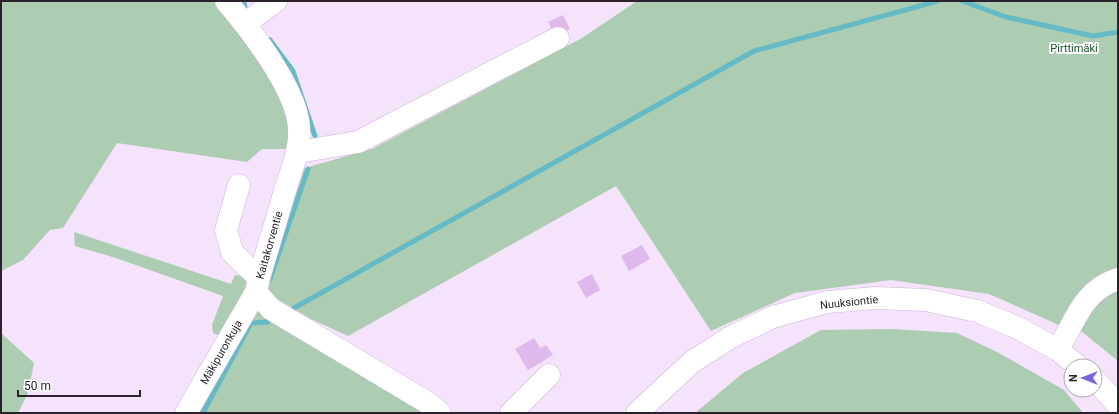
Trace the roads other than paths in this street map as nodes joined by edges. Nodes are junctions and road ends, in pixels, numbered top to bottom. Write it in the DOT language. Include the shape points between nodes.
graph roads {
  1 [pos="226,1"];
  2 [pos="276,1"];
  3 [pos="246,23"];
  4 [pos="558,38"];
  5 [pos="298,152"];
  6 [pos="239,184"];
  7 [pos="1118,279"];
  8 [pos="258,285"];
  9 [pos="1058,350"];
  10 [pos="1068,358"];
  11 [pos="549,375"];
  12 [pos="1103,389"];
  13 [pos="1118,405"];
  14 [pos="186,413"];
  15 [pos="440,413"];
  16 [pos="511,413"];
  17 [pos="637,413"];
  1 -- 3 [label="street, Kaitakorventie"];
  2 -- 3 [label="street"];
  3 -- 5 [label="street, Kaitakorventie" via="292,99 298,120"];
  4 -- 5 [label="street" via="358,142"];
  5 -- 8 [label="street, Kaitakorventie"];
  6 -- 8 [label="street" via="226,230 232,252"];
  7 -- 9 [label="street" via="1107,282 1088,297"];
  8 -- 14 [label="street, Mäkipuronkuja"];
  8 -- 15 [label="street, Kaitakorventie" via="271,309 428,403"];
  9 -- 10 [label="street, Nuuksiontie"];
  9 -- 17 [label="street, Nuuksiontie" via="1018,328 977,311 926,300 875,298 827,302 773,317 731,337 692,362"];
  11 -- 16 [label="street"];
  12 -- 13 [label="street"];
}
